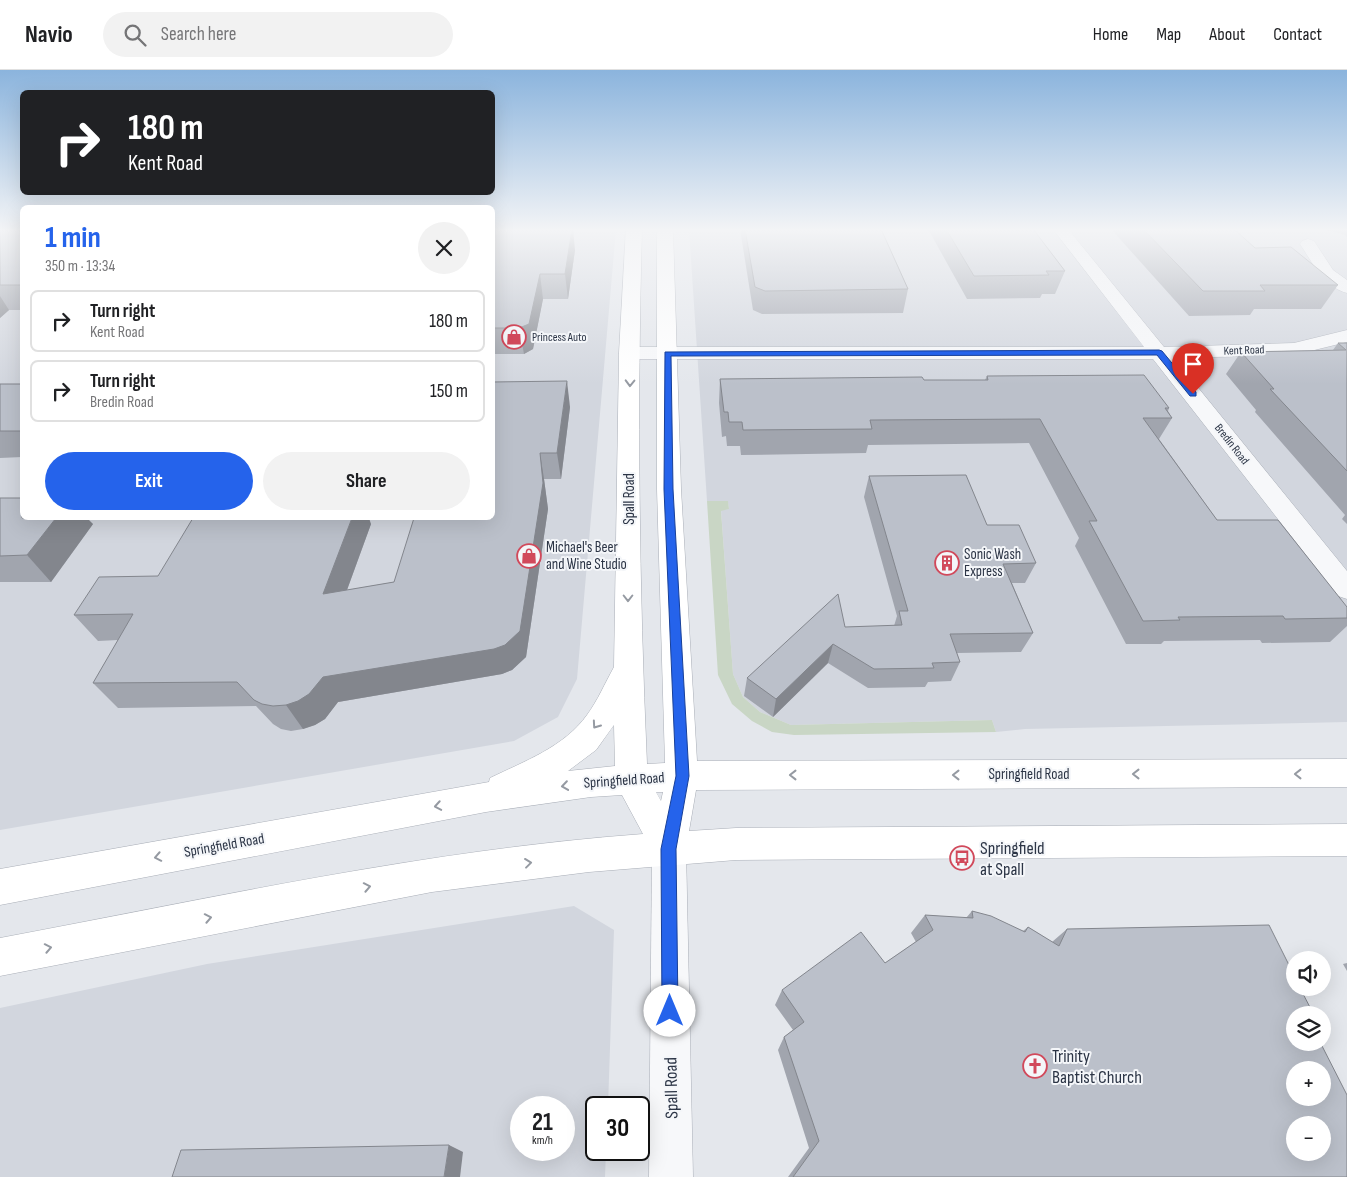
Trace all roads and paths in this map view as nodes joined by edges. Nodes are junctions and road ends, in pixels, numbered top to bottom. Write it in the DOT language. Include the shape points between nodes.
graph roads {
  1 [pos="632,281"];
  2 [pos="666,281"];
  3 [pos="1102,281"];
  4 [pos="1347,336"];
  5 [pos="1159,352"];
  6 [pos="629,353"];
  7 [pos="668,354"];
  8 [pos="1347,589"];
  9 [pos="628,668"];
  10 [pos="1347,773"];
  11 [pos="682,776"];
  12 [pos="631,779"];
  13 [pos="486,797"];
  14 [pos="1347,840"];
  15 [pos="668,849"];
  16 [pos="0,887"];
  17 [pos="0,957"];
  18 [pos="672,1177"];
  1 -- 6 [label="main road, Spall Road"];
  2 -- 7 [label="main road, Spall Road"];
  3 -- 5 [label="street, Bredin Road"];
  4 -- 5 [label="street, Kent Road" via="1294,348"];
  5 -- 7 [label="street, Kent Road"];
  5 -- 8 [label="street, Bredin Road"];
  6 -- 7 [label="street, Kent Road"];
  6 -- 9 [label="main road, Spall Road, one-way"];
  7 -- 11 [label="main road, Spall Road" via="668,489"];
  9 -- 12 [label="main road, Spall Road"];
  9 -- 13 [label="main road, one-way" via="614,699 586,740 571,752"];
  10 -- 11 [label="main road, Springfield Road, one-way"];
  11 -- 12 [label="main road, Springfield Road"];
  11 -- 15 [label="main road, Spall Road"];
  12 -- 13 [label="main road, Springfield Road, one-way"];
  12 -- 15 [label="main road, Spall Road"];
  13 -- 16 [label="main road, Springfield Road, one-way"];
  14 -- 15 [label="main road" via="736,844"];
  17 -- 15 [label="main road, one-way" via="432,875 589,855"];
  15 -- 18 [label="street, Spall Road"];
}
